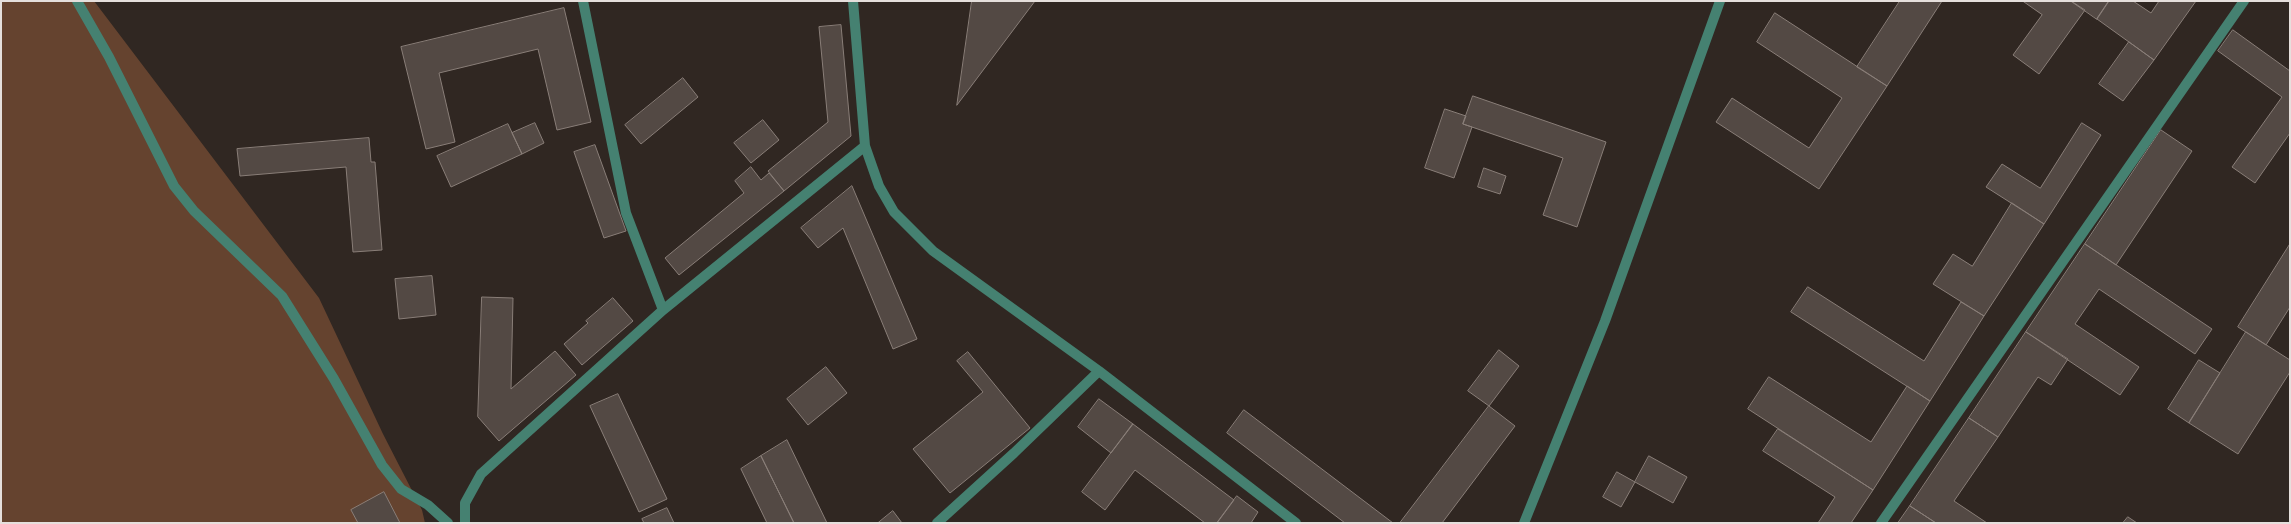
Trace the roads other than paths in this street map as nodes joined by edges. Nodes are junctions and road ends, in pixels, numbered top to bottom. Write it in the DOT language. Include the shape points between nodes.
graph roads {
  1 [pos="77,1"];
  2 [pos="584,1"];
  3 [pos="853,1"];
  4 [pos="1720,1"];
  5 [pos="2244,1"];
  6 [pos="865,146"];
  7 [pos="663,310"];
  8 [pos="1099,371"];
  9 [pos="448,523"];
  10 [pos="465,523"];
  11 [pos="937,523"];
  12 [pos="1296,523"];
  13 [pos="1524,523"];
  14 [pos="1881,523"];
  1 -- 9 [label="street" via="109,57 174,186 194,210 282,296 382,465 401,489 428,504"];
  2 -- 7 [label="street" via="626,213"];
  3 -- 6 [label="street"];
  4 -- 13 [label="street" via="1605,321"];
  5 -- 14 [label="street"];
  6 -- 7 [label="street"];
  6 -- 8 [label="street" via="878,186 894,212 933,251"];
  7 -- 10 [label="street" via="481,474 465,503"];
  8 -- 11 [label="street"];
  8 -- 12 [label="street"];
}
